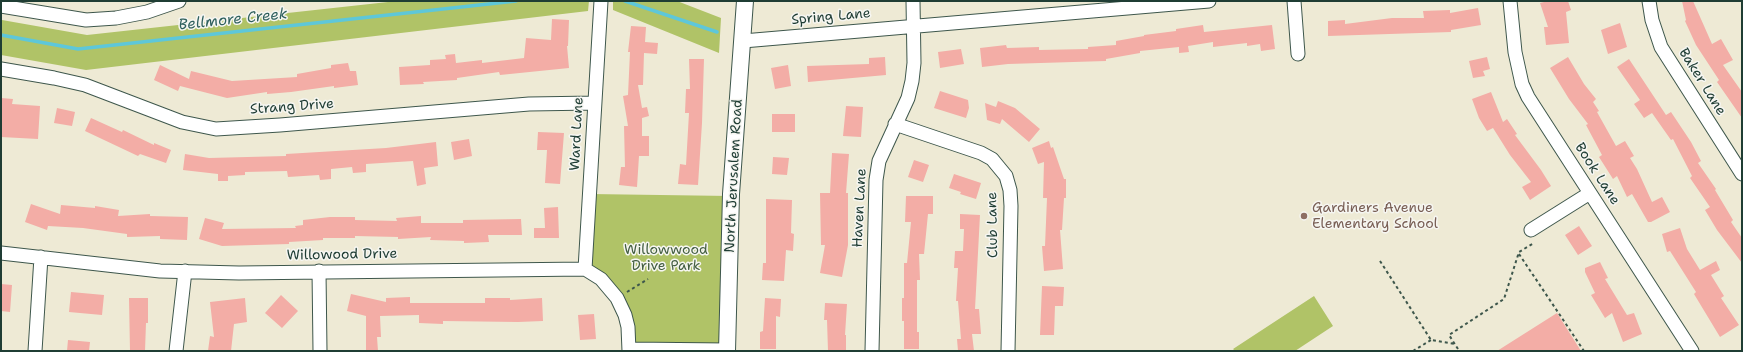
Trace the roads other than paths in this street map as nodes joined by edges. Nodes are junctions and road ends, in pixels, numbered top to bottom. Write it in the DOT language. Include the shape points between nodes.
graph roads {
  1 [pos="179,1"];
  2 [pos="601,1"];
  3 [pos="745,1"];
  4 [pos="913,1"];
  5 [pos="1209,1"];
  6 [pos="1294,1"];
  7 [pos="1510,1"];
  8 [pos="1649,1"];
  9 [pos="1,6"];
  10 [pos="1087,6"];
  11 [pos="914,26"];
  12 [pos="743,41"];
  13 [pos="1298,54"];
  14 [pos="1,69"];
  15 [pos="594,103"];
  16 [pos="895,124"];
  17 [pos="1742,174"];
  18 [pos="1590,193"];
  19 [pos="1535,235"];
  20 [pos="1,253"];
  21 [pos="41,257"];
  22 [pos="585,269"];
  23 [pos="185,271"];
  24 [pos="319,271"];
  25 [pos="629,350"];
  26 [pos="727,350"];
  27 [pos="35,351"];
  28 [pos="176,351"];
  29 [pos="320,351"];
  30 [pos="872,351"];
  31 [pos="1008,351"];
  32 [pos="1692,351"];
  1 -- 9 [label="street" via="147,12 86,20"];
  2 -- 15 [label="street, Ward Lane"];
  3 -- 12 [label="main road, North Jerusalem Road"];
  4 -- 11 [label="street, Haven Lane"];
  5 -- 10 [label="street, Spring Lane"];
  6 -- 13 [label="street"];
  7 -- 18 [label="street, Book Lane" via="1514,52 1522,84"];
  8 -- 17 [label="street, Baker Lane" via="1661,47"];
  10 -- 11 [label="street, Spring Lane"];
  11 -- 12 [label="street, Spring Lane"];
  11 -- 16 [label="street, Haven Lane" via="912,81 908,98"];
  12 -- 26 [label="main road, North Jerusalem Road" via="731,194"];
  14 -- 15 [label="street, Strang Drive" via="85,85 182,122 216,128 529,104"];
  15 -- 22 [label="street, Ward Lane"];
  16 -- 30 [label="street, Haven Lane" via="879,161 876,180"];
  16 -- 31 [label="street, Club Lane" via="981,153 992,159 1006,176 1011,206"];
  18 -- 19 [label="street"];
  18 -- 32 [label="street, Book Lane"];
  20 -- 21 [label="street, Willowood Drive"];
  21 -- 23 [label="street, Willowood Drive" via="160,271"];
  21 -- 27 [label="street"];
  22 -- 24 [label="street, Willowood Drive"];
  22 -- 25 [label="street" via="601,279 617,298 625,315"];
  23 -- 24 [label="street, Willowood Drive"];
  23 -- 28 [label="street"];
  24 -- 29 [label="street"];
  25 -- 26 [label="street"];
}
